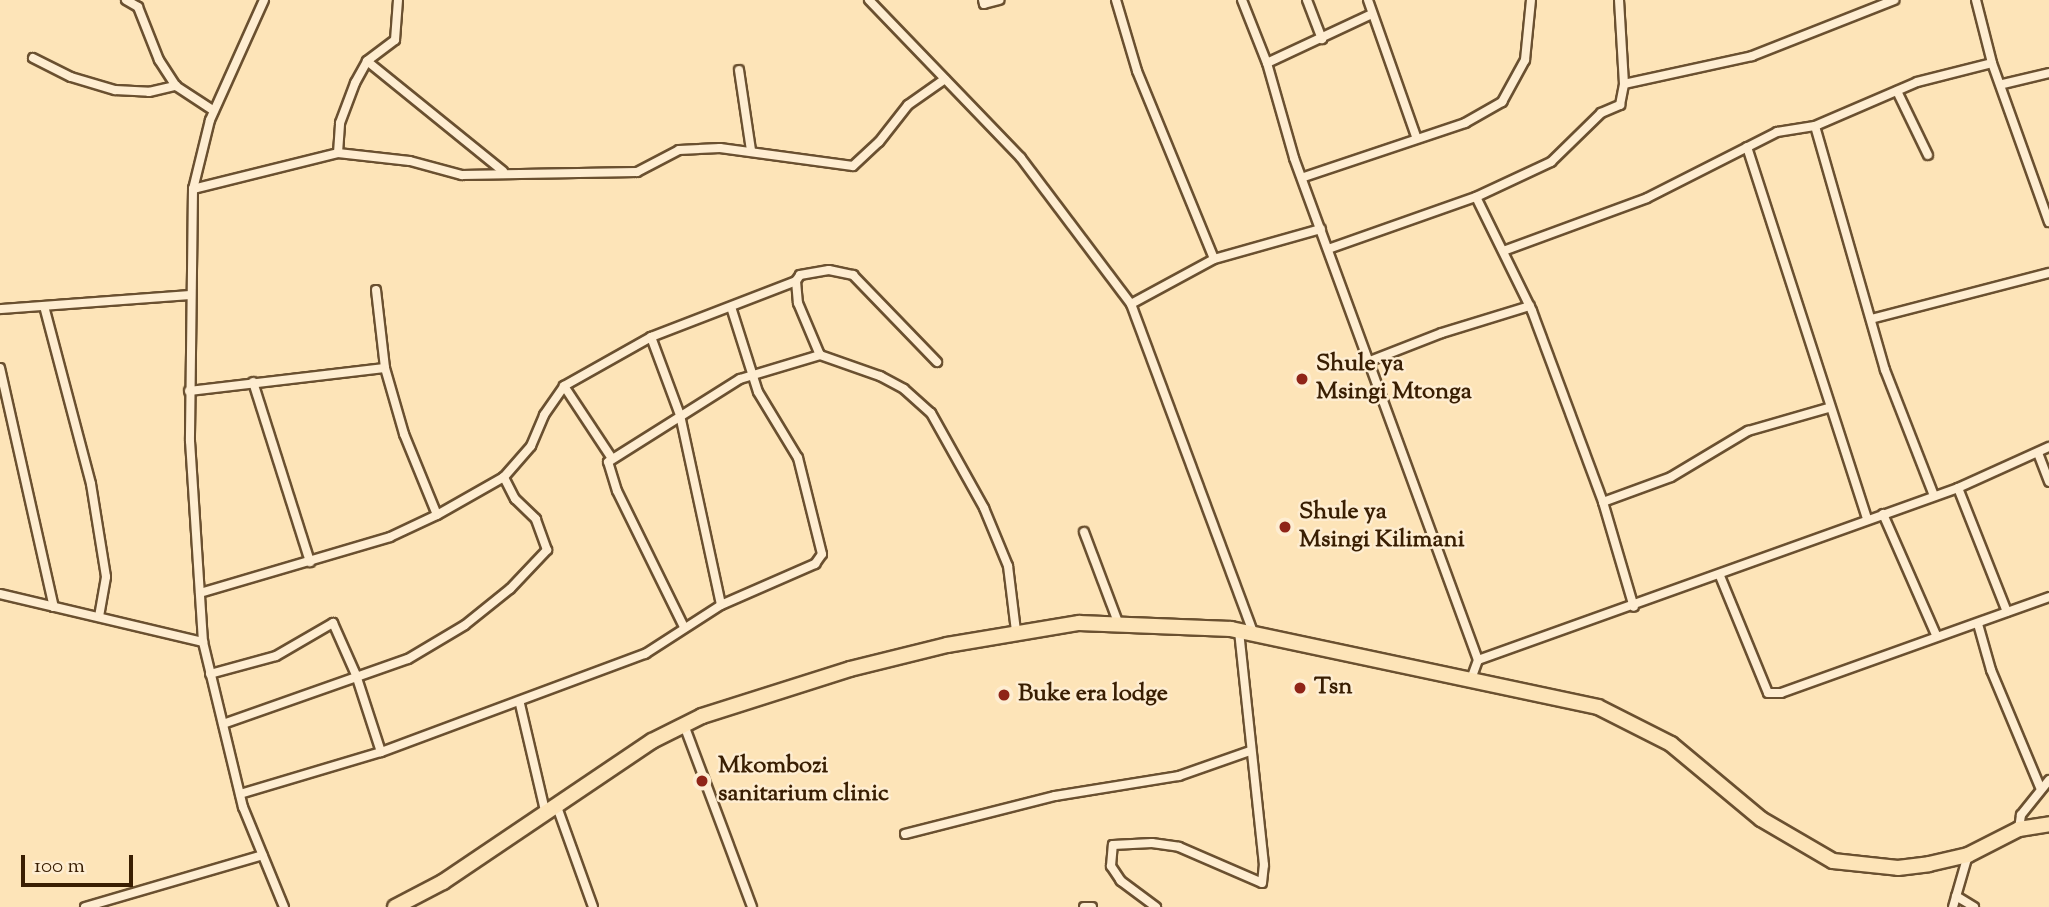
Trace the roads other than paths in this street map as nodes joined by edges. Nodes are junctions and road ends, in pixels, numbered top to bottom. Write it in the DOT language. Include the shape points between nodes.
graph roads {
  1 [pos="125,0"];
  2 [pos="264,0"];
  3 [pos="398,0"];
  4 [pos="869,0"];
  5 [pos="983,0"];
  6 [pos="999,0"];
  7 [pos="1116,0"];
  8 [pos="1242,0"];
  9 [pos="1307,0"];
  10 [pos="1368,0"];
  11 [pos="1531,0"];
  12 [pos="1619,0"];
  13 [pos="1894,0"];
  14 [pos="1976,0"];
  15 [pos="1373,14"];
  16 [pos="1322,39"];
  17 [pos="33,58"];
  18 [pos="367,61"];
  19 [pos="1267,63"];
  20 [pos="1992,63"];
  21 [pos="739,70"];
  22 [pos="2049,73"];
  23 [pos="946,79"];
  24 [pos="1624,84"];
  25 [pos="2003,84"];
  26 [pos="176,86"];
  27 [pos="1897,90"];
  28 [pos="214,111"];
  29 [pos="1815,126"];
  30 [pos="1416,136"];
  31 [pos="1746,147"];
  32 [pos="751,150"];
  33 [pos="338,153"];
  34 [pos="1928,155"];
  35 [pos="505,172"];
  36 [pos="1304,177"];
  37 [pos="193,189"];
  38 [pos="1476,197"];
  39 [pos="2049,222"];
  40 [pos="1321,229"];
  41 [pos="1331,248"];
  42 [pos="1506,250"];
  43 [pos="1214,258"];
  44 [pos="2049,273"];
  45 [pos="796,281"];
  46 [pos="376,289"];
  47 [pos="189,295"];
  48 [pos="1131,304"];
  49 [pos="44,306"];
  50 [pos="1530,306"];
  51 [pos="731,307"];
  52 [pos="0,309"];
  53 [pos="1871,318"];
  54 [pos="651,337"];
  55 [pos="820,355"];
  56 [pos="937,362"];
  57 [pos="1370,362"];
  58 [pos="0,368"];
  59 [pos="385,368"];
  60 [pos="752,373"];
  61 [pos="253,382"];
  62 [pos="564,386"];
  63 [pos="190,391"];
  64 [pos="1828,408"];
  65 [pos="680,415"];
  66 [pos="2049,447"];
  67 [pos="2038,453"];
  68 [pos="611,457"];
  69 [pos="504,477"];
  70 [pos="2049,482"];
  71 [pos="1958,488"];
  72 [pos="1934,495"];
  73 [pos="1603,502"];
  74 [pos="1883,514"];
  75 [pos="436,515"];
  76 [pos="1867,519"];
  77 [pos="1084,531"];
  78 [pos="310,562"];
  79 [pos="1720,576"];
  80 [pos="200,593"];
  81 [pos="0,594"];
  82 [pos="2049,598"];
  83 [pos="722,605"];
  84 [pos="54,607"];
  85 [pos="1634,607"];
  86 [pos="2007,612"];
  87 [pos="99,615"];
  88 [pos="1118,622"];
  89 [pos="1978,624"];
  90 [pos="683,625"];
  91 [pos="1017,631"];
  92 [pos="1247,632"];
  93 [pos="1936,635"];
  94 [pos="203,642"];
  95 [pos="1478,660"];
  96 [pos="210,674"];
  97 [pos="356,675"];
  98 [pos="1471,679"];
  99 [pos="520,704"];
  100 [pos="223,724"];
  101 [pos="684,725"];
  102 [pos="1250,751"];
  103 [pos="381,752"];
  104 [pos="2049,780"];
  105 [pos="2040,787"];
  106 [pos="240,794"];
  107 [pos="551,807"];
  108 [pos="2049,824"];
  109 [pos="2020,829"];
  110 [pos="905,834"];
  111 [pos="263,855"];
  112 [pos="1968,855"];
  113 [pos="1956,896"];
  114 [pos="85,907"];
  115 [pos="284,907"];
  116 [pos="395,907"];
  117 [pos="593,907"];
  118 [pos="752,907"];
  119 [pos="1084,907"];
  120 [pos="1092,907"];
  121 [pos="1156,907"];
  122 [pos="1953,907"];
  123 [pos="1974,907"];
  1 -- 26 [label="street" via="138,8 159,60"];
  2 -- 28 [label="street"];
  3 -- 18 [label="street" via="395,40"];
  4 -- 23 [label="street"];
  5 -- 6 [label="street" via="984,4"];
  7 -- 43 [label="street" via="1137,71"];
  8 -- 19 [label="street"];
  9 -- 16 [label="street"];
  10 -- 15 [label="street"];
  11 -- 30 [label="street" via="1525,60 1502,102 1465,123"];
  12 -- 24 [label="street"];
  13 -- 24 [label="street" via="1752,56"];
  14 -- 20 [label="street"];
  15 -- 16 [label="street"];
  15 -- 30 [label="street"];
  16 -- 19 [label="street"];
  17 -- 26 [label="street" via="71,77 115,90 149,92"];
  18 -- 33 [label="street" via="340,123"];
  18 -- 35 [label="street"];
  19 -- 36 [label="street"];
  20 -- 25 [label="street"];
  20 -- 27 [label="street"];
  21 -- 32 [label="street"];
  22 -- 25 [label="street"];
  23 -- 32 [label="street" via="908,105 853,166"];
  23 -- 48 [label="street" via="1021,158"];
  24 -- 38 [label="street" via="1620,105 1601,113 1551,162"];
  25 -- 39 [label="street"];
  26 -- 28 [label="street"];
  27 -- 29 [label="street"];
  27 -- 34 [label="street"];
  28 -- 37 [label="street"];
  29 -- 31 [label="street" via="1776,132"];
  29 -- 53 [label="street"];
  30 -- 36 [label="street"];
  31 -- 42 [label="street" via="1647,198"];
  31 -- 64 [label="street"];
  32 -- 35 [label="street" via="679,150 637,172"];
  33 -- 35 [label="street" via="410,161 462,175"];
  33 -- 37 [label="street"];
  36 -- 40 [label="street"];
  37 -- 47 [label="street"];
  38 -- 41 [label="street"];
  38 -- 42 [label="street"];
  40 -- 41 [label="street"];
  40 -- 43 [label="street"];
  41 -- 57 [label="street"];
  42 -- 50 [label="street"];
  43 -- 48 [label="street"];
  44 -- 53 [label="street"];
  45 -- 51 [label="street"];
  45 -- 55 [label="street" via="798,303"];
  45 -- 56 [label="street" via="800,275 829,270 853,275"];
  46 -- 59 [label="street"];
  47 -- 49 [label="street"];
  47 -- 63 [label="street"];
  48 -- 92 [label="street"];
  49 -- 52 [label="street"];
  49 -- 87 [label="street" via="91,484 106,577"];
  50 -- 57 [label="street" via="1442,332"];
  50 -- 73 [label="street"];
  51 -- 54 [label="street"];
  51 -- 60 [label="street"];
  53 -- 72 [label="street" via="1885,370"];
  54 -- 62 [label="street"];
  54 -- 65 [label="street"];
  55 -- 60 [label="street"];
  55 -- 91 [label="street" via="880,376 931,412 984,508 1008,566"];
  57 -- 95 [label="street"];
  58 -- 84 [label="street"];
  59 -- 61 [label="street"];
  59 -- 75 [label="street" via="404,434"];
  60 -- 65 [label="street"];
  60 -- 83 [label="street" via="758,392 799,458 822,554 815,564"];
  61 -- 63 [label="street"];
  61 -- 78 [label="street"];
  62 -- 68 [label="street"];
  62 -- 69 [label="street" via="531,446"];
  63 -- 80 [label="street"];
  64 -- 73 [label="street" via="1748,431 1671,477"];
  64 -- 76 [label="street"];
  65 -- 68 [label="street"];
  65 -- 83 [label="street"];
  66 -- 67 [label="street"];
  67 -- 70 [label="street"];
  67 -- 71 [label="street"];
  68 -- 90 [label="street" via="608,462 617,491"];
  69 -- 75 [label="street"];
  69 -- 97 [label="street" via="515,499 536,519 547,550 465,625 408,659"];
  71 -- 72 [label="street"];
  71 -- 86 [label="street"];
  72 -- 74 [label="street"];
  73 -- 85 [label="street"];
  74 -- 76 [label="street"];
  74 -- 93 [label="street"];
  75 -- 78 [label="street" via="390,537"];
  76 -- 79 [label="street"];
  77 -- 88 [label="street"];
  78 -- 80 [label="street"];
  79 -- 85 [label="street"];
  79 -- 93 [label="street" via="1768,693"];
  80 -- 94 [label="street"];
  81 -- 84 [label="street"];
  82 -- 86 [label="street"];
  83 -- 90 [label="street"];
  84 -- 87 [label="street"];
  85 -- 95 [label="street"];
  86 -- 89 [label="street"];
  87 -- 94 [label="street"];
  88 -- 91 [label="highway"];
  88 -- 92 [label="highway"];
  89 -- 93 [label="street"];
  89 -- 105 [label="street" via="1991,670"];
  90 -- 99 [label="street" via="645,654"];
  91 -- 101 [label="highway" via="850,669"];
  92 -- 98 [label="highway"];
  92 -- 102 [label="street"];
  94 -- 96 [label="street"];
  95 -- 98 [label="street"];
  96 -- 97 [label="street" via="276,656 333,623"];
  96 -- 100 [label="street"];
  97 -- 100 [label="street"];
  97 -- 103 [label="street"];
  98 -- 112 [label="highway" via="1598,707 1632,722 1671,744 1790,838 1833,861 1898,868"];
  99 -- 103 [label="street"];
  99 -- 107 [label="street"];
  100 -- 106 [label="street"];
  101 -- 107 [label="highway"];
  101 -- 118 [label="street"];
  102 -- 110 [label="street" via="1179,776 1055,796"];
  102 -- 121 [label="street" via="1265,865 1262,883 1179,847 1152,842 1113,845 1111,866 1121,881"];
  103 -- 106 [label="street"];
  104 -- 105 [label="street"];
  105 -- 109 [label="street" via="2021,816"];
  106 -- 111 [label="street"];
  107 -- 116 [label="highway" via="443,882"];
  107 -- 117 [label="street"];
  108 -- 109 [label="highway"];
  109 -- 112 [label="highway"];
  111 -- 114 [label="street"];
  111 -- 115 [label="street"];
  112 -- 113 [label="street"];
  113 -- 122 [label="street"];
  113 -- 123 [label="street"];
  119 -- 120 [label="street"];
}
